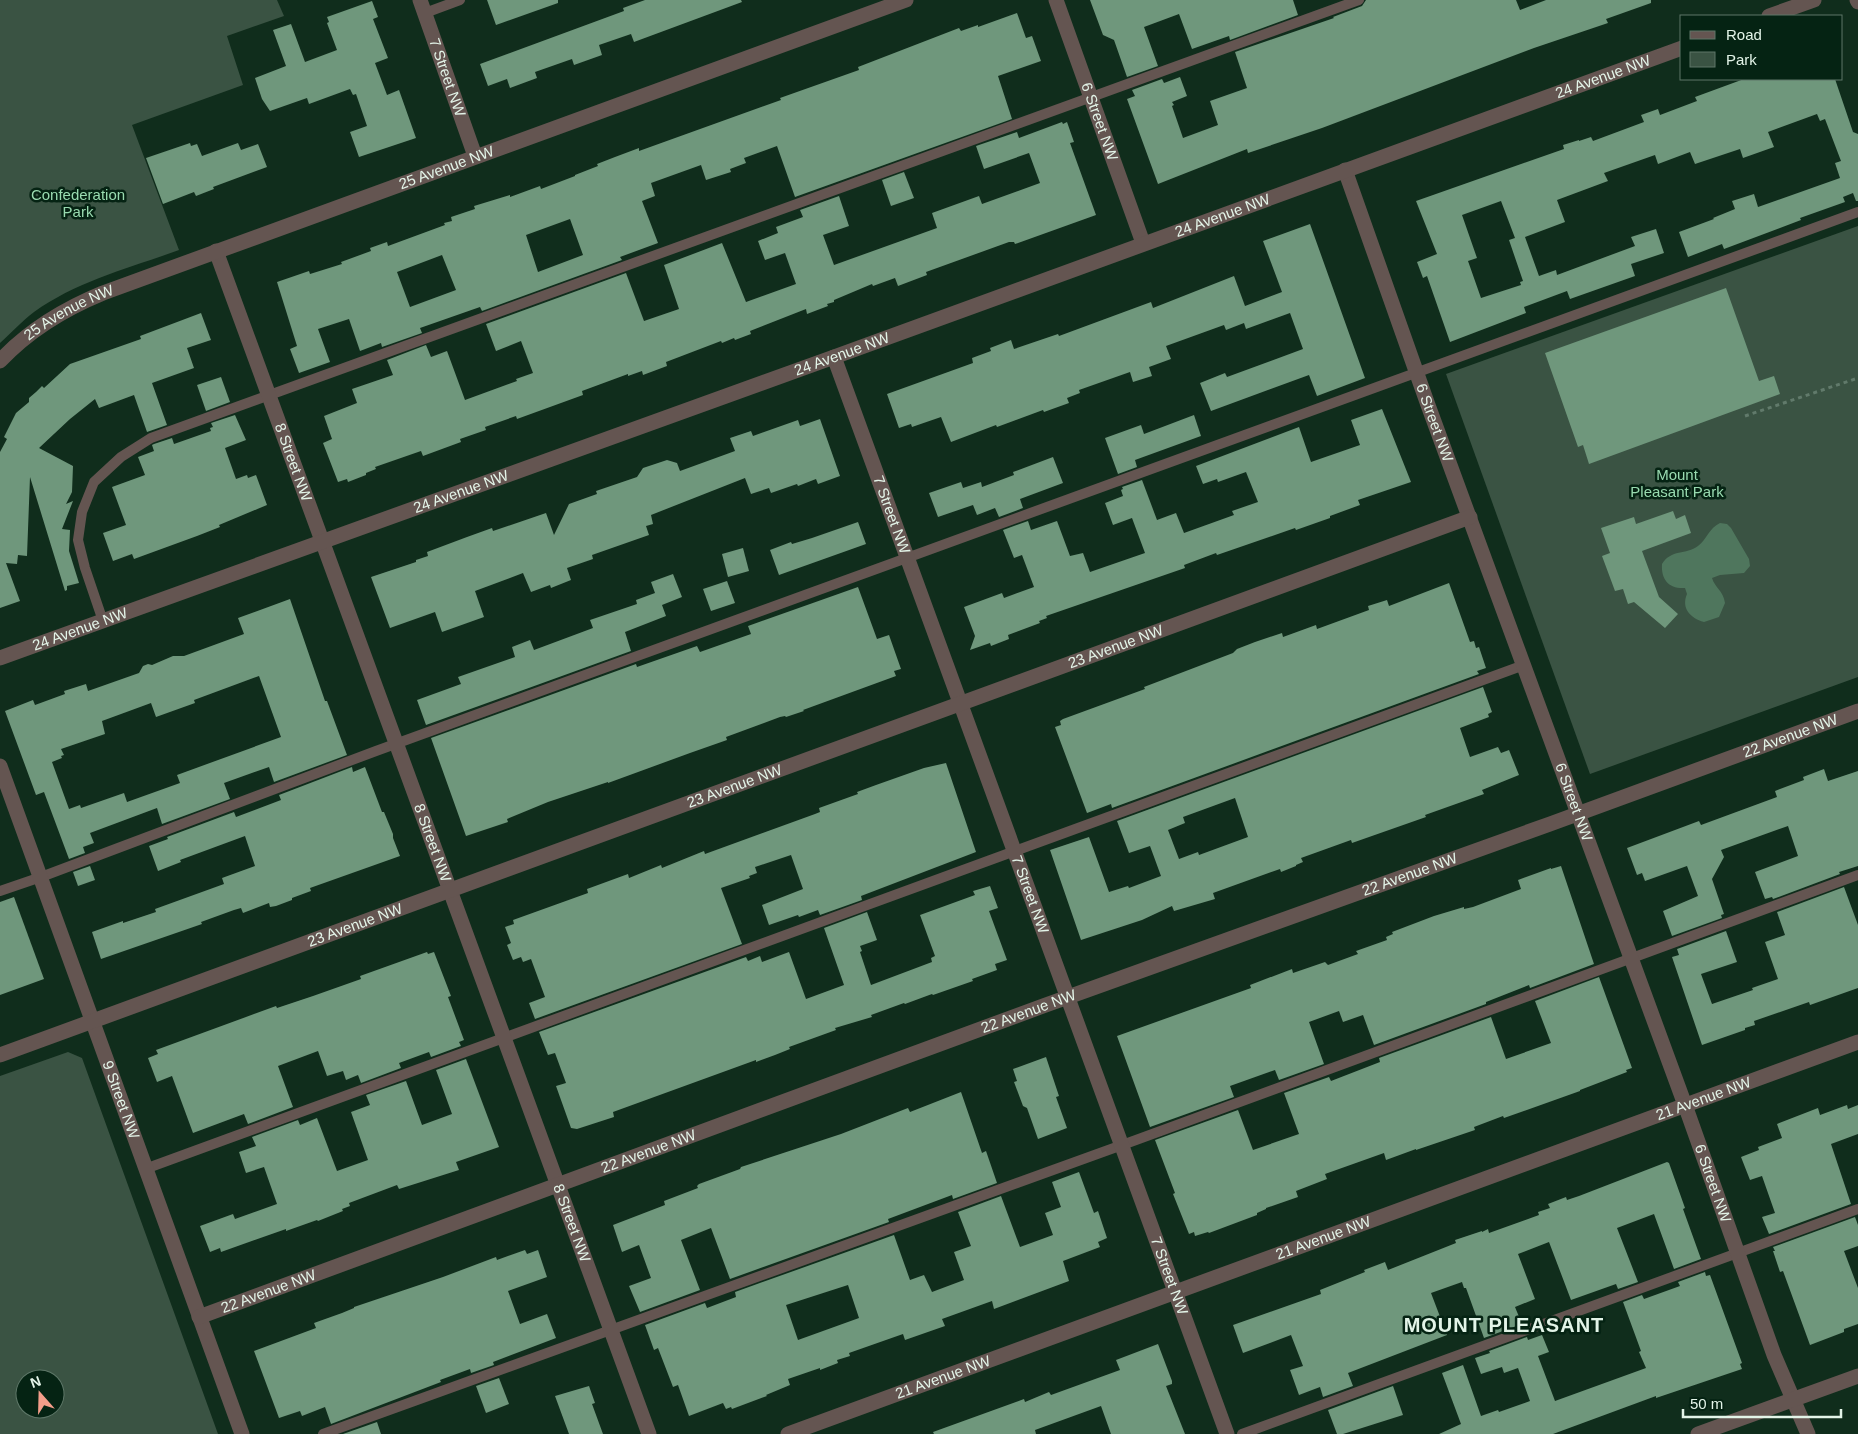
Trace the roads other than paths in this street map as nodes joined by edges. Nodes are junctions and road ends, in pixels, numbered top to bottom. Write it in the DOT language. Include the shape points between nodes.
graph roads {
  1 [pos="460,0"];
  2 [pos="906,0"];
  3 [pos="1056,0"];
  4 [pos="1359,0"];
  5 [pos="1814,0"];
  6 [pos="422,7"];
  7 [pos="1772,15"];
  8 [pos="1680,49"];
  9 [pos="1091,98"];
  10 [pos="475,156"];
  11 [pos="1345,170"];
  12 [pos="1858,212"];
  13 [pos="1143,243"];
  14 [pos="216,251"];
  15 [pos="834,357"];
  16 [pos="0,361"];
  17 [pos="1418,373"];
  18 [pos="268,395"];
  19 [pos="1470,517"];
  20 [pos="322,541"];
  21 [pos="907,559"];
  22 [pos="103,621"];
  23 [pos="0,658"];
  24 [pos="1524,665"];
  25 [pos="960,704"];
  26 [pos="1858,711"];
  27 [pos="396,744"];
  28 [pos="0,766"];
  29 [pos="1578,814"];
  30 [pos="1015,851"];
  31 [pos="1858,875"];
  32 [pos="41,877"];
  33 [pos="449,890"];
  34 [pos="0,891"];
  35 [pos="1631,958"];
  36 [pos="1068,997"];
  37 [pos="93,1021"];
  38 [pos="504,1037"];
  39 [pos="1858,1042"];
  40 [pos="0,1055"];
  41 [pos="1685,1105"];
  42 [pos="1121,1145"];
  43 [pos="145,1169"];
  44 [pos="558,1184"];
  45 [pos="1858,1209"];
  46 [pos="1737,1253"];
  47 [pos="1176,1292"];
  48 [pos="199,1317"];
  49 [pos="611,1329"];
  50 [pos="1858,1376"];
  51 [pos="1793,1399"];
  52 [pos="242,1434"];
  53 [pos="323,1434"];
  54 [pos="649,1434"];
  55 [pos="788,1434"];
  56 [pos="1227,1434"];
  57 [pos="1242,1434"];
  58 [pos="1698,1434"];
  59 [pos="1808,1434"];
  1 -- 6 [label="lane"];
  2 -- 10 [label="street, 25 Avenue NW"];
  3 -- 9 [label="street, 6 Street NW"];
  4 -- 9 [label="lane"];
  5 -- 7 [label="street"];
  6 -- 10 [label="street, 7 Street NW"];
  8 -- 11 [label="street, 24 Avenue NW"];
  9 -- 13 [label="street, 6 Street NW"];
  9 -- 18 [label="lane"];
  10 -- 14 [label="street, 25 Avenue NW"];
  11 -- 13 [label="street, 24 Avenue NW"];
  11 -- 17 [label="street, 6 Street NW"];
  12 -- 17 [label="lane"];
  13 -- 15 [label="street, 24 Avenue NW"];
  14 -- 16 [label="street, 25 Avenue NW" via="77,304 29,334"];
  14 -- 18 [label="street, 8 Street NW"];
  15 -- 20 [label="street, 24 Avenue NW"];
  15 -- 21 [label="street, 7 Street NW"];
  17 -- 19 [label="street, 6 Street NW"];
  17 -- 21 [label="lane"];
  18 -- 20 [label="street, 8 Street NW"];
  18 -- 22 [label="lane" via="151,438 121,457 94,482 82,512 78,540"];
  19 -- 24 [label="street, 6 Street NW"];
  19 -- 25 [label="street, 23 Avenue NW"];
  20 -- 22 [label="street, 24 Avenue NW"];
  20 -- 27 [label="street, 8 Street NW"];
  21 -- 25 [label="street, 7 Street NW"];
  21 -- 27 [label="lane"];
  22 -- 23 [label="street, 24 Avenue NW"];
  24 -- 29 [label="street, 6 Street NW"];
  24 -- 30 [label="lane"];
  25 -- 30 [label="street, 7 Street NW"];
  25 -- 33 [label="street, 23 Avenue NW"];
  26 -- 29 [label="street, 22 Avenue NW"];
  27 -- 32 [label="lane"];
  27 -- 33 [label="street, 8 Street NW"];
  28 -- 32 [label="street, 9 Street NW"];
  29 -- 35 [label="street, 6 Street NW"];
  29 -- 36 [label="street, 22 Avenue NW"];
  30 -- 36 [label="street, 7 Street NW"];
  30 -- 38 [label="lane"];
  31 -- 35 [label="lane"];
  32 -- 34 [label="lane"];
  32 -- 37 [label="street, 9 Street NW"];
  33 -- 37 [label="street, 23 Avenue NW"];
  33 -- 38 [label="street, 8 Street NW"];
  35 -- 41 [label="street, 6 Street NW"];
  35 -- 42 [label="lane"];
  36 -- 42 [label="street, 7 Street NW"];
  36 -- 44 [label="street, 22 Avenue NW"];
  37 -- 40 [label="street, 23 Avenue NW"];
  37 -- 43 [label="street, 9 Street NW"];
  38 -- 43 [label="lane"];
  38 -- 44 [label="street, 8 Street NW"];
  39 -- 41 [label="street, 21 Avenue NW"];
  41 -- 46 [label="street, 6 Street NW"];
  41 -- 47 [label="street, 21 Avenue NW"];
  42 -- 47 [label="street, 7 Street NW"];
  42 -- 49 [label="lane"];
  43 -- 48 [label="street, 9 Street NW"];
  44 -- 48 [label="street, 22 Avenue NW"];
  44 -- 49 [label="street, 8 Street NW"];
  45 -- 46 [label="lane"];
  46 -- 51 [label="street, 6 Street NW"];
  46 -- 57 [label="lane"];
  47 -- 55 [label="street, 21 Avenue NW"];
  47 -- 56 [label="street, 7 Street NW"];
  48 -- 52 [label="street, 9 Street NW"];
  49 -- 53 [label="lane"];
  49 -- 54 [label="street, 8 Street NW"];
  50 -- 51 [label="street"];
  51 -- 58 [label="street"];
  51 -- 59 [label="street, 6 Street NW"];
}
